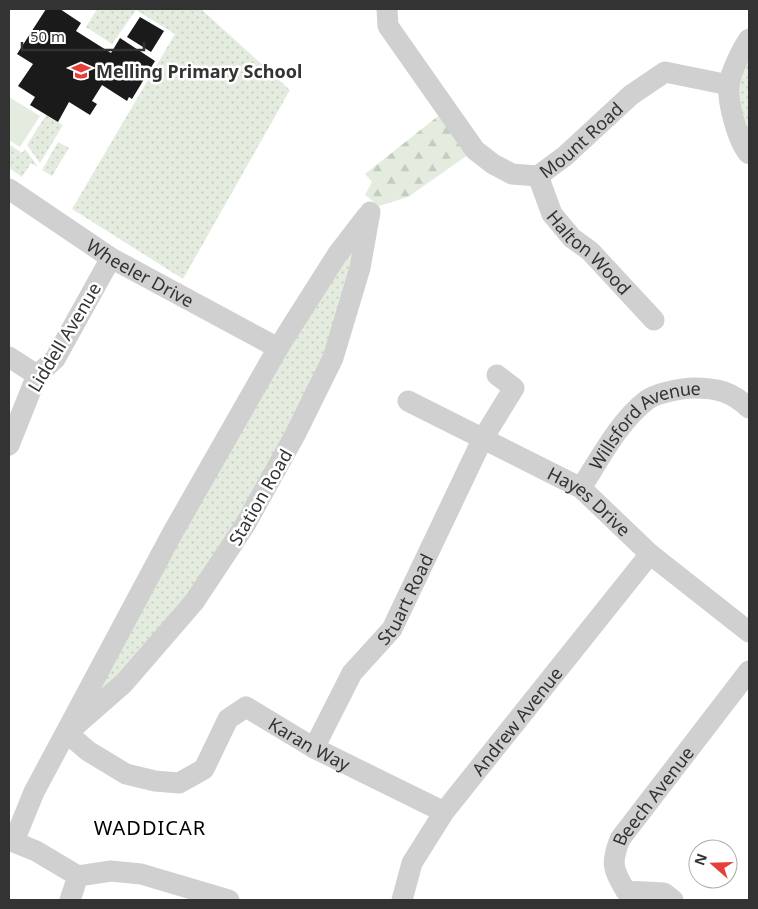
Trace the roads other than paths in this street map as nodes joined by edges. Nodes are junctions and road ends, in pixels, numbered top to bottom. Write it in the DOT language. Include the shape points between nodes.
graph roads {
  1 [pos="387,9"];
  2 [pos="749,39"];
  3 [pos="729,85"];
  4 [pos="749,154"];
  5 [pos="538,176"];
  6 [pos="9,189"];
  7 [pos="337,256"];
  8 [pos="111,258"];
  9 [pos="360,268"];
  10 [pos="654,320"];
  11 [pos="278,348"];
  12 [pos="9,357"];
  13 [pos="37,375"];
  14 [pos="497,375"];
  15 [pos="408,401"];
  16 [pos="749,408"];
  17 [pos="482,440"];
  18 [pos="9,445"];
  19 [pos="581,488"];
  20 [pos="650,554"];
  21 [pos="749,632"];
  22 [pos="749,671"];
  23 [pos="67,733"];
  24 [pos="314,748"];
  25 [pos="444,812"];
  26 [pos="11,841"];
  27 [pos="78,876"];
  28 [pos="70,900"];
  29 [pos="229,900"];
  30 [pos="402,900"];
  31 [pos="673,900"];
  1 -- 5 [label="street, Mount Road" via="388,26 475,150 512,174"];
  2 -- 3 [label="street"];
  3 -- 4 [label="street" via="733,116"];
  3 -- 5 [label="street, Mount Road" via="665,72 631,95"];
  5 -- 10 [label="street, Halton Wood" via="552,214"];
  6 -- 8 [label="street, Wheeler Drive"];
  7 -- 9 [label="street"];
  7 -- 9 [label="street, Station Road" via="373,208"];
  7 -- 11 [label="street, Station Road"];
  8 -- 11 [label="street, Wheeler Drive"];
  8 -- 13 [label="street, Liddell Avenue" via="54,359"];
  9 -- 23 [label="street, Station Road" via="333,358 245,525 188,610 124,684"];
  11 -- 23 [label="street, Station Road" via="173,532"];
  12 -- 13 [label="street"];
  13 -- 18 [label="street, Liddell Avenue"];
  14 -- 17 [label="street, Stuart Road" via="514,388"];
  15 -- 17 [label="street, Hayes Drive"];
  16 -- 19 [label="street, Willsford Avenue" via="737,397 713,388 682,388 648,399 621,426"];
  17 -- 19 [label="street, Hayes Drive"];
  17 -- 24 [label="street, Stuart Road" via="392,629 352,673"];
  19 -- 20 [label="street, Hayes Drive"];
  20 -- 21 [label="street, Hayes Drive"];
  20 -- 25 [label="street, Andrew Avenue"];
  22 -- 31 [label="street, Beech Avenue" via="620,839 613,856 617,876 626,890 664,894"];
  23 -- 24 [label="street, Karan Way" via="88,751 126,774 179,783 204,769 228,718 246,707"];
  23 -- 26 [label="street, Station Road"];
  24 -- 25 [label="street, Karan Way"];
  25 -- 30 [label="street, Andrew Avenue" via="412,863"];
  26 -- 27 [label="street" via="36,850"];
  27 -- 28 [label="street"];
  27 -- 29 [label="street" via="111,871 141,874"];
}
